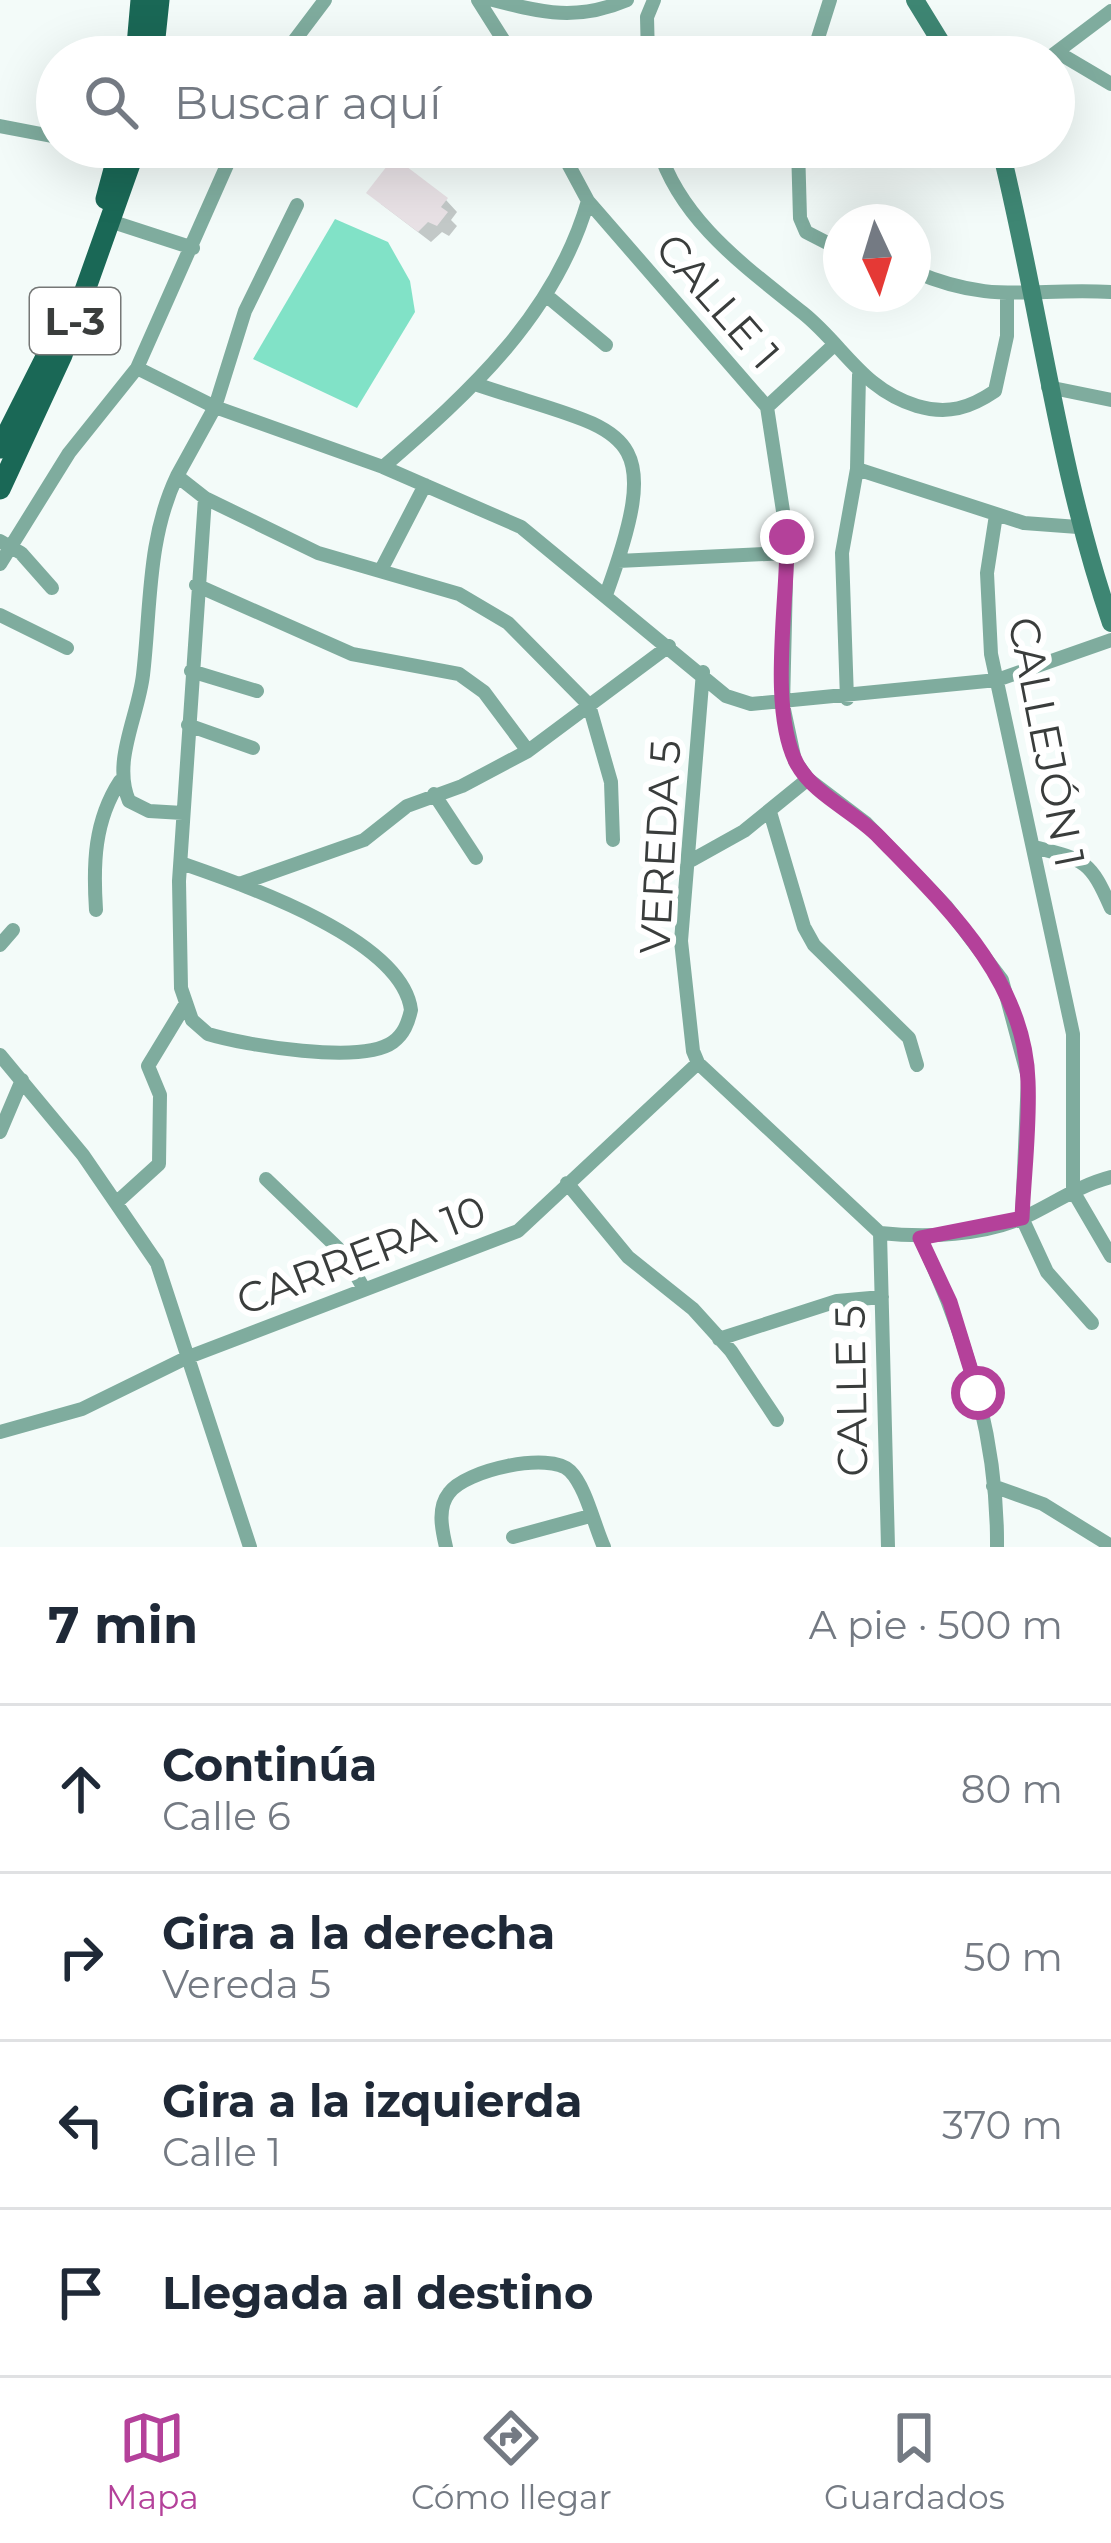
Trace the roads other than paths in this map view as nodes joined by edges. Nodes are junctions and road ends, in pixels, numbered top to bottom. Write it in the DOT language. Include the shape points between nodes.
graph roads {
  1 [pos="141,0"];
  2 [pos="159,0"];
  3 [pos="325,0"];
  4 [pos="478,0"];
  5 [pos="493,0"];
  6 [pos="627,0"];
  7 [pos="654,0"];
  8 [pos="830,0"];
  9 [pos="915,0"];
  10 [pos="936,0"];
  11 [pos="1111,10"];
  12 [pos="927,22"];
  13 [pos="138,36"];
  14 [pos="155,36"];
  15 [pos="298,36"];
  16 [pos="501,36"];
  17 [pos="647,36"];
  18 [pos="818,36"];
  19 [pos="936,36"];
  20 [pos="1075,38"];
  21 [pos="1075,65"];
  22 [pos="1111,84"];
  23 [pos="0,127"];
  24 [pos="36,133"];
  25 [pos="111,168"];
  26 [pos="130,168"];
  27 [pos="226,168"];
  28 [pos="570,168"];
  29 [pos="665,168"];
  30 [pos="799,168"];
  31 [pos="1005,168"];
  32 [pos="588,201"];
  33 [pos="297,206"];
  34 [pos="113,222"];
  35 [pos="823,241"];
  36 [pos="193,248"];
  37 [pos="931,278"];
  38 [pos="1110,289"];
  39 [pos="1007,295"];
  40 [pos="547,296"];
  41 [pos="1034,296"];
  42 [pos="835,344"];
  43 [pos="606,345"];
  44 [pos="137,368"];
  45 [pos="859,375"];
  46 [pos="478,385"];
  47 [pos="1048,387"];
  48 [pos="1111,400"];
  49 [pos="214,407"];
  50 [pos="767,407"];
  51 [pos="0,448"];
  52 [pos="383,467"];
  53 [pos="857,469"];
  54 [pos="177,476"];
  55 [pos="424,485"];
  56 [pos="0,489"];
  57 [pos="205,497"];
  58 [pos="996,515"];
  59 [pos="1078,527"];
  60 [pos="5,543"];
  61 [pos="787,554"];
  62 [pos="618,561"];
  63 [pos="0,564"];
  64 [pos="381,570"];
  65 [pos="196,585"];
  66 [pos="52,588"];
  67 [pos="607,592"];
  68 [pos="0,615"];
  69 [pos="1111,622"];
  70 [pos="1111,640"];
  71 [pos="670,646"];
  72 [pos="67,648"];
  73 [pos="191,670"];
  74 [pos="703,672"];
  75 [pos="997,680"];
  76 [pos="257,691"];
  77 [pos="847,699"];
  78 [pos="589,705"];
  79 [pos="783,705"];
  80 [pos="188,725"];
  81 [pos="253,748"];
  82 [pos="529,751"];
  83 [pos="808,779"];
  84 [pos="121,781"];
  85 [pos="434,794"];
  86 [pos="770,812"];
  87 [pos="183,813"];
  88 [pos="614,840"];
  89 [pos="1034,847"];
  90 [pos="476,858"];
  91 [pos="692,860"];
  92 [pos="181,862"];
  93 [pos="239,884"];
  94 [pos="1111,908"];
  95 [pos="96,910"];
  96 [pos="13,930"];
  97 [pos="0,945"];
  98 [pos="184,1005"];
  99 [pos="0,1054"];
  100 [pos="698,1063"];
  101 [pos="917,1064"];
  102 [pos="22,1080"];
  103 [pos="0,1132"];
  104 [pos="1111,1177"];
  105 [pos="266,1179"];
  106 [pos="567,1183"];
  107 [pos="1079,1187"];
  108 [pos="116,1203"];
  109 [pos="1022,1218"];
  110 [pos="880,1233"];
  111 [pos="920,1238"];
  112 [pos="1111,1256"];
  113 [pos="363,1287"];
  114 [pos="882,1298"];
  115 [pos="1092,1323"];
  116 [pos="719,1339"];
  117 [pos="186,1358"];
  118 [pos="777,1420"];
  119 [pos="0,1432"];
  120 [pos="993,1486"];
  121 [pos="590,1516"];
  122 [pos="514,1537"];
  123 [pos="1111,1546"];
  124 [pos="250,1547"];
  125 [pos="446,1547"];
  126 [pos="604,1547"];
  127 [pos="888,1547"];
  128 [pos="997,1547"];
  1 -- 13 [label="main road"];
  2 -- 14 [label="main road"];
  3 -- 15 [label="street"];
  4 -- 16 [label="street"];
  5 -- 6 [label="street" via="582,16"];
  7 -- 17 [label="street"];
  8 -- 18 [label="street"];
  9 -- 12 [label="main road"];
  10 -- 12 [label="street"];
  11 -- 20 [label="street"];
  12 -- 19 [label="main road"];
  21 -- 22 [label="street"];
  23 -- 24 [label="street"];
  25 -- 51 [label="main road, L-3" via="64,321"];
  26 -- 34 [label="main road, L-3"];
  27 -- 36 [label="street"];
  28 -- 32 [label="street, CALLE 1"];
  29 -- 42 [label="street" via="709,234"];
  30 -- 35 [label="street" via="800,218"];
  31 -- 41 [label="main road"];
  32 -- 40 [label="street"];
  32 -- 50 [label="street, CALLE 1"];
  33 -- 49 [label="street" via="245,311"];
  34 -- 36 [label="street"];
  34 -- 56 [label="main road, L-3"];
  36 -- 44 [label="street"];
  37 -- 39 [label="street"];
  38 -- 41 [label="street"];
  39 -- 41 [label="street"];
  39 -- 45 [label="street" via="995,391 970,408 916,406"];
  40 -- 43 [label="street"];
  40 -- 46 [label="street"];
  41 -- 47 [label="main road"];
  42 -- 45 [label="street"];
  42 -- 50 [label="street"];
  44 -- 49 [label="street"];
  44 -- 60 [label="street"];
  45 -- 53 [label="street"];
  46 -- 52 [label="street"];
  46 -- 62 [label="street" via="621,436 635,476"];
  47 -- 48 [label="street"];
  47 -- 59 [label="main road"];
  49 -- 52 [label="street"];
  49 -- 54 [label="street"];
  50 -- 61 [label="street, CALLE 1"];
  52 -- 55 [label="street"];
  53 -- 58 [label="street"];
  53 -- 77 [label="street" via="842,553"];
  54 -- 57 [label="street"];
  54 -- 84 [label="street" via="153,550 142,681"];
  55 -- 64 [label="street"];
  55 -- 67 [label="street" via="521,526"];
  57 -- 64 [label="street" via="318,553"];
  57 -- 65 [label="street"];
  58 -- 59 [label="street"];
  58 -- 75 [label="street, CALLEJÓN 1" via="986,607"];
  59 -- 69 [label="main road"];
  60 -- 63 [label="street"];
  60 -- 66 [label="street"];
  61 -- 62 [label="street"];
  61 -- 79 [label="street, CALLE 1"];
  62 -- 67 [label="street"];
  64 -- 78 [label="street" via="459,594 508,623"];
  65 -- 73 [label="street"];
  65 -- 82 [label="street" via="352,654 459,674 484,692"];
  67 -- 71 [label="street"];
  68 -- 72 [label="street"];
  70 -- 75 [label="street"];
  71 -- 74 [label="street"];
  71 -- 78 [label="street"];
  73 -- 76 [label="street"];
  73 -- 80 [label="street"];
  74 -- 79 [label="street" via="726,696"];
  74 -- 91 [label="street, VEREDA 5"];
  75 -- 77 [label="street"];
  75 -- 89 [label="street, CALLEJÓN 1"];
  77 -- 79 [label="street"];
  78 -- 82 [label="street"];
  78 -- 88 [label="street" via="611,782"];
  79 -- 83 [label="street, CALLE 1" via="795,761"];
  80 -- 81 [label="street"];
  80 -- 87 [label="street"];
  82 -- 85 [label="street"];
  83 -- 86 [label="street"];
  83 -- 109 [label="street" via="866,823 930,889 1002,980 1028,1077"];
  84 -- 87 [label="street" via="129,801 148,811"];
  84 -- 95 [label="street" via="106,803 93,859"];
  85 -- 90 [label="street"];
  85 -- 93 [label="street" via="364,840"];
  86 -- 91 [label="street"];
  86 -- 101 [label="street" via="814,945 909,1039"];
  87 -- 92 [label="street"];
  89 -- 94 [label="street" via="1094,868"];
  89 -- 107 [label="street, CALLEJÓN 1" via="1073,1034"];
  91 -- 100 [label="street, VEREDA 5" via="682,940"];
  92 -- 93 [label="street"];
  92 -- 98 [label="street"];
  93 -- 98 [label="street" via="339,930 385,965 410,998 408,1024 380,1048 286,1048 208,1034"];
  96 -- 97 [label="street"];
  98 -- 108 [label="street" via="148,1066 160,1095 159,1164"];
  99 -- 102 [label="street"];
  100 -- 106 [label="street, CARRERA 10"];
  100 -- 110 [label="street"];
  102 -- 103 [label="street"];
  102 -- 108 [label="street"];
  104 -- 107 [label="street"];
  105 -- 113 [label="street" via="344,1254"];
  106 -- 113 [label="street, CARRERA 10" via="518,1231"];
  106 -- 116 [label="street" via="628,1257"];
  107 -- 109 [label="street"];
  107 -- 112 [label="street"];
  108 -- 117 [label="street" via="157,1263"];
  109 -- 111 [label="street"];
  109 -- 115 [label="street" via="1047,1273"];
  110 -- 111 [label="street"];
  110 -- 114 [label="street, CALLE 5"];
  111 -- 120 [label="street" via="978,1393"];
  113 -- 117 [label="street, CARRERA 10"];
  114 -- 116 [label="street" via="837,1301"];
  114 -- 127 [label="street, CALLE 5"];
  116 -- 118 [label="street"];
  117 -- 119 [label="street, CARRERA 10" via="82,1409"];
  117 -- 124 [label="street"];
  120 -- 123 [label="street" via="1043,1504"];
  120 -- 128 [label="street"];
  121 -- 122 [label="street"];
  121 -- 125 [label="street" via="564,1466 484,1469 448,1493"];
  121 -- 126 [label="street"];
}
